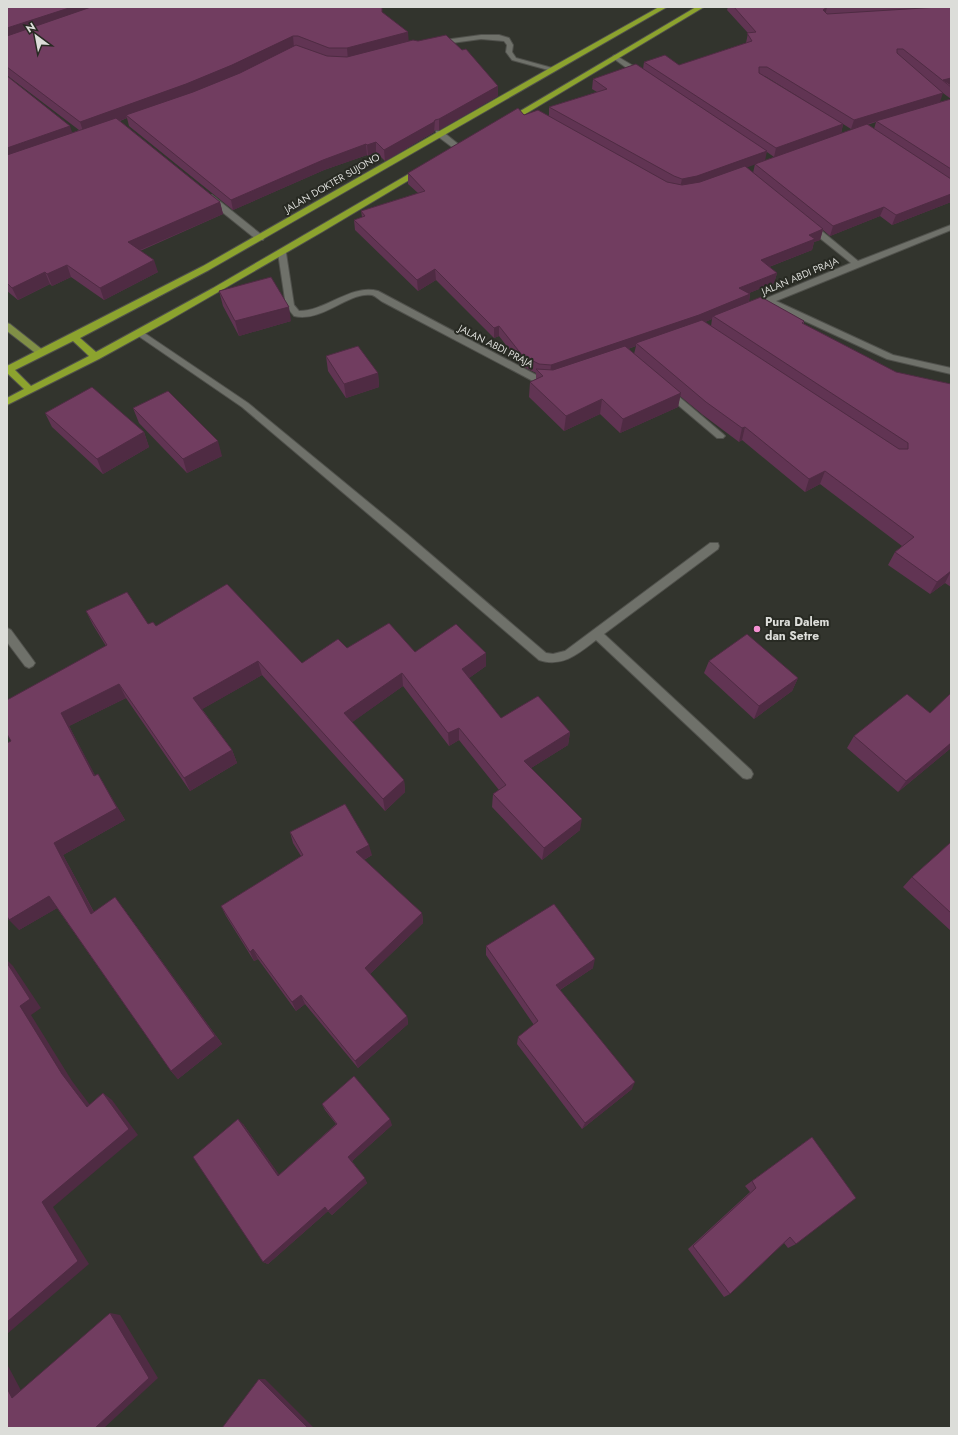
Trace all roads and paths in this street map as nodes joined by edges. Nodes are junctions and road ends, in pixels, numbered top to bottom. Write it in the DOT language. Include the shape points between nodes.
graph roads {
  1 [pos="664,7"];
  2 [pos="701,7"];
  3 [pos="427,44"];
  4 [pos="615,57"];
  5 [pos="552,69"];
  6 [pos="648,79"];
  7 [pos="499,125"];
  8 [pos="439,133"];
  9 [pos="459,148"];
  10 [pos="432,164"];
  11 [pos="206,194"];
  12 [pos="804,221"];
  13 [pos="951,227"];
  14 [pos="260,238"];
  15 [pos="282,253"];
  16 [pos="856,264"];
  17 [pos="769,301"];
  18 [pos="742,312"];
  19 [pos="7,326"];
  20 [pos="140,333"];
  21 [pos="74,337"];
  22 [pos="41,353"];
  23 [pos="96,358"];
  24 [pos="8,369"];
  25 [pos="951,371"];
  26 [pos="558,377"];
  27 [pos="660,386"];
  28 [pos="30,390"];
  29 [pos="7,402"];
  30 [pos="720,436"];
  31 [pos="714,546"];
  32 [pos="7,633"];
  33 [pos="597,634"];
  34 [pos="30,664"];
  35 [pos="747,774"];
  1 -- 5 [label="highway, JALAN DOKTER SUJONO"];
  2 -- 4 [label="highway"];
  3 -- 5 [label="street" via="499,37 507,39 510,45 508,50 514,59"];
  4 -- 6 [label="street"];
  4 -- 7 [label="highway" via="529,112"];
  5 -- 8 [label="highway, JALAN DOKTER SUJONO"];
  8 -- 9 [label="street"];
  8 -- 14 [label="highway, JALAN DOKTER SUJONO"];
  10 -- 15 [label="highway"];
  11 -- 14 [label="street"];
  12 -- 16 [label="street"];
  13 -- 16 [label="street, JALAN ABDI PRAJA"];
  14 -- 21 [label="highway, JALAN DOKTER SUJONO"];
  15 -- 20 [label="highway"];
  15 -- 26 [label="street, JALAN ABDI PRAJA" via="290,306 297,314 313,313 361,294 376,293 536,379 551,380"];
  16 -- 17 [label="street, JALAN ABDI PRAJA"];
  17 -- 18 [label="street, JALAN ABDI PRAJA"];
  17 -- 25 [label="street" via="890,357"];
  19 -- 22 [label="main road"];
  20 -- 23 [label="highway"];
  20 -- 33 [label="street" via="245,405 543,657 553,659 568,655"];
  21 -- 22 [label="highway, JALAN DOKTER SUJONO"];
  21 -- 23 [label="highway"];
  22 -- 24 [label="highway, JALAN DOKTER SUJONO"];
  23 -- 28 [label="highway"];
  24 -- 28 [label="highway"];
  27 -- 30 [label="street"];
  28 -- 29 [label="highway"];
  31 -- 33 [label="street"];
  32 -- 34 [label="street"];
  33 -- 35 [label="street"];
}
